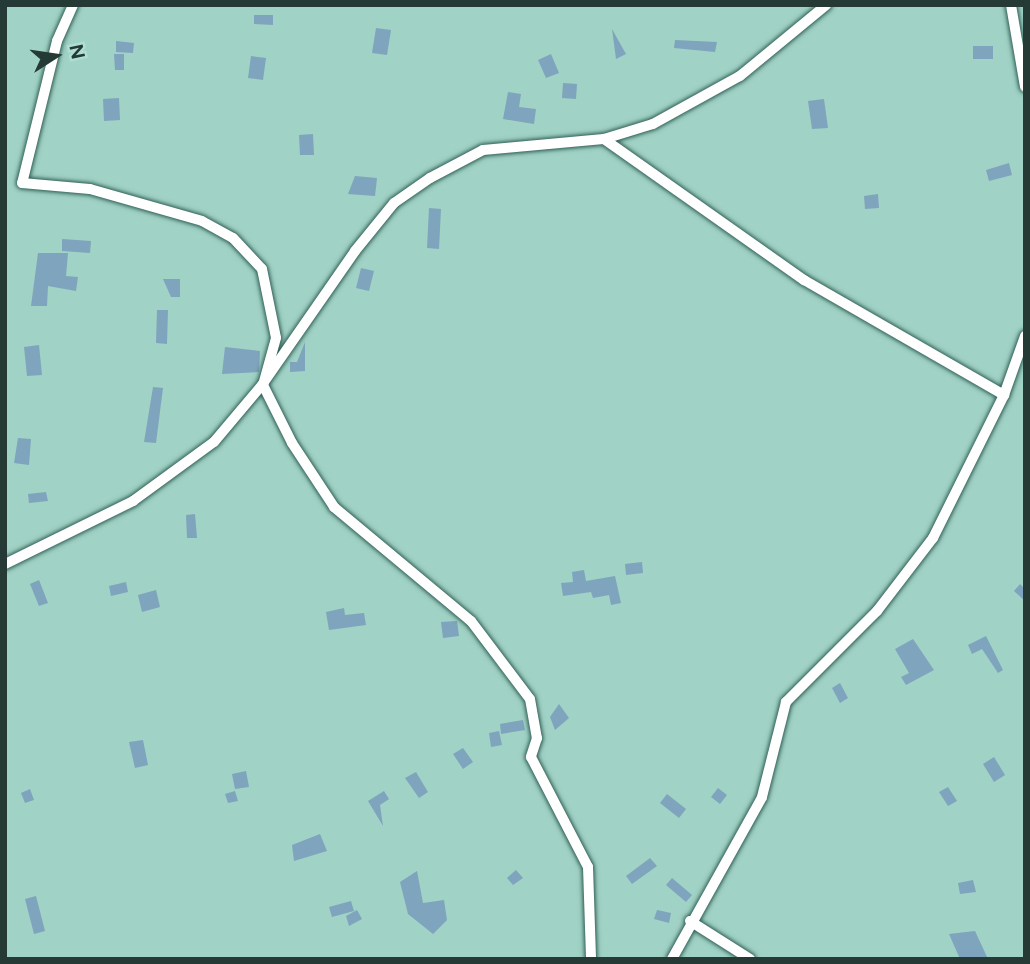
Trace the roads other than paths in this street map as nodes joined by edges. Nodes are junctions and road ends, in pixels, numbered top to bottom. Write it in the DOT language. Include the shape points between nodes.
graph roads {
  1 [pos="73,5"];
  2 [pos="826,5"];
  3 [pos="1011,5"];
  4 [pos="1025,87"];
  5 [pos="604,139"];
  6 [pos="1025,336"];
  7 [pos="263,385"];
  8 [pos="1004,395"];
  9 [pos="5,564"];
  10 [pos="690,921"];
  11 [pos="591,959"];
  12 [pos="672,959"];
  13 [pos="750,959"];
  1 -- 7 [label="street" via="57,41 22,183 90,189 202,221 233,238 262,269 269,303 276,338"];
  2 -- 5 [label="street" via="729,83 653,124"];
  3 -- 4 [label="street"];
  5 -- 7 [label="street" via="483,150 394,203"];
  5 -- 8 [label="street" via="804,280"];
  6 -- 8 [label="street"];
  7 -- 9 [label="street" via="214,442 132,501"];
  7 -- 11 [label="street" via="334,507 471,621 530,699 537,738 531,757 588,867"];
  8 -- 10 [label="street" via="933,538 905,579 786,702 762,797"];
  10 -- 12 [label="street"];
  10 -- 13 [label="street"];
}
